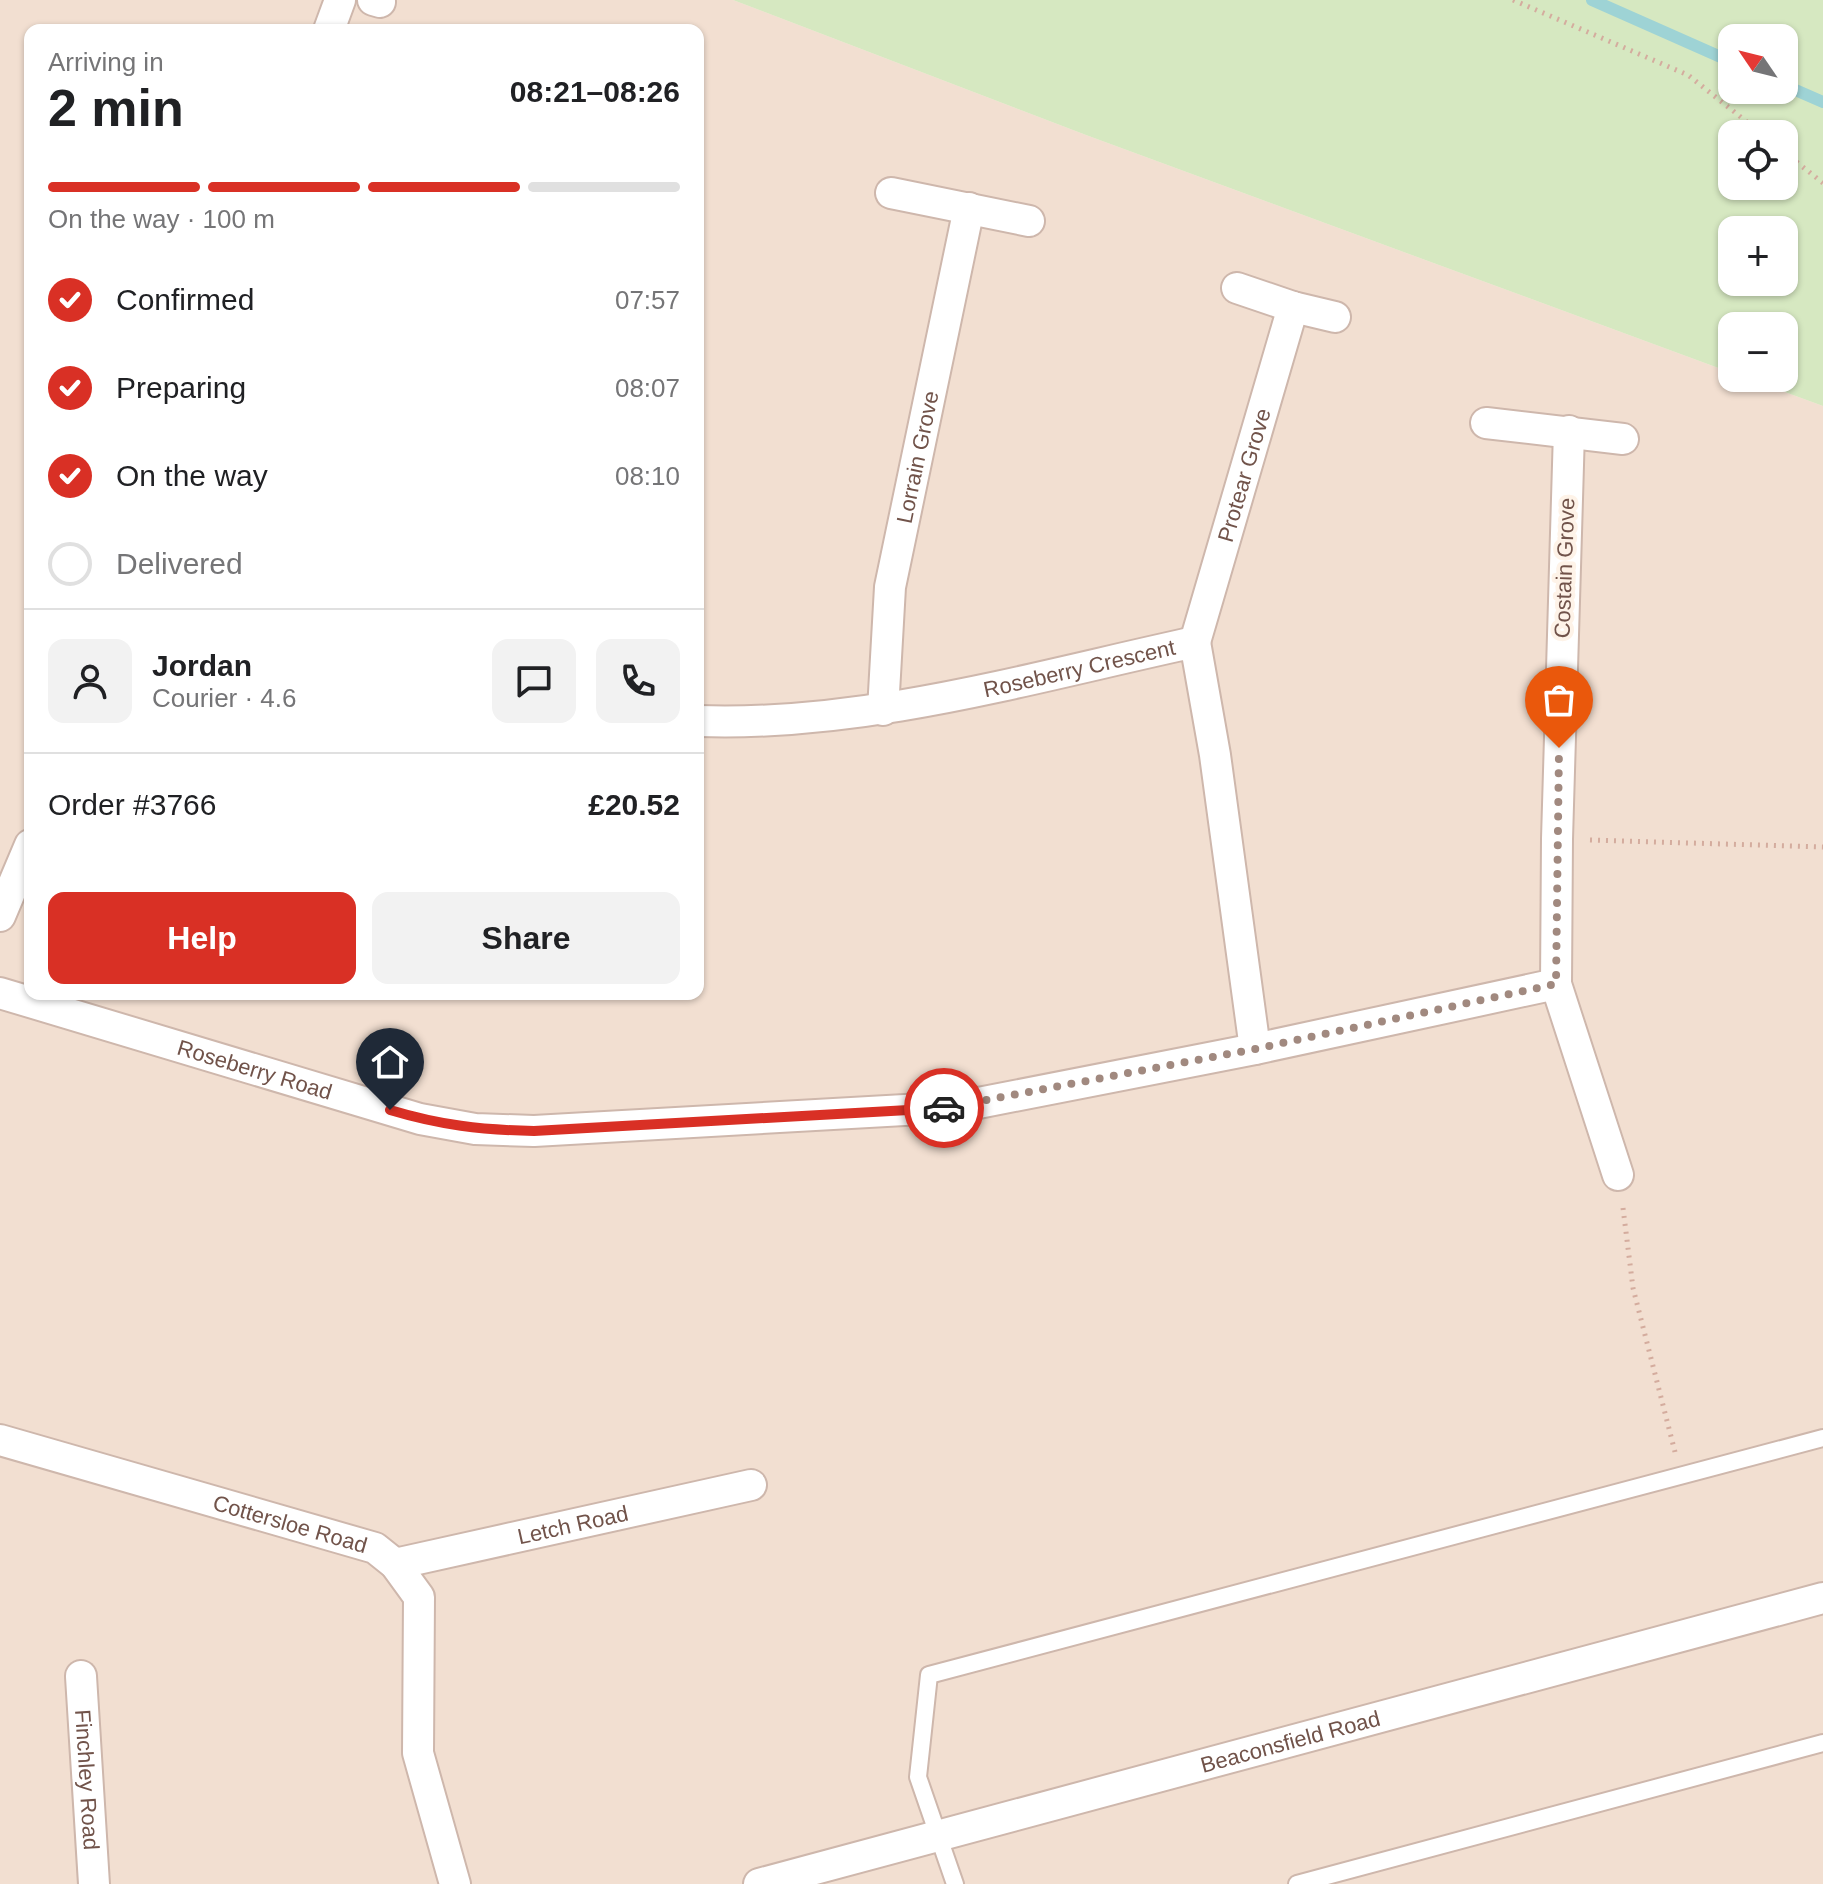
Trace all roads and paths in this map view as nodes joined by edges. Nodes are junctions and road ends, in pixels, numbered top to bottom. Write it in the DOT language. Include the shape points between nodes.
graph roads {
  1 [pos="340,0"];
  2 [pos="1513,0"];
  3 [pos="331,24"];
  4 [pos="1744,120"];
  5 [pos="1798,163"];
  6 [pos="1823,183"];
  7 [pos="891,193"];
  8 [pos="969,208"];
  9 [pos="1029,221"];
  10 [pos="1237,288"];
  11 [pos="1293,307"];
  12 [pos="1335,317"];
  13 [pos="1486,423"];
  14 [pos="1569,431"];
  15 [pos="1623,439"];
  16 [pos="1195,642"];
  17 [pos="883,710"];
  18 [pos="704,721"];
  19 [pos="1557,839"];
  20 [pos="1823,847"];
  21 [pos="24,859"];
  22 [pos="0,916"];
  23 [pos="1556,984"];
  24 [pos="0,993"];
  25 [pos="1255,1049"];
  26 [pos="1618,1175"];
  27 [pos="1823,1438"];
  28 [pos="0,1440"];
  29 [pos="1681,1476"];
  30 [pos="751,1485"];
  31 [pos="395,1564"];
  32 [pos="1823,1598"];
  33 [pos="81,1676"];
  34 [pos="1823,1743"];
  35 [pos="937,1836"];
  36 [pos="94,1884"];
  37 [pos="455,1884"];
  38 [pos="759,1884"];
  39 [pos="955,1884"];
  40 [pos="1297,1884"];
  1 -- 3 [label="street"];
  2 -- 4 [label="path" via="1688,75"];
  5 -- 6 [label="path"];
  7 -- 8 [label="street"];
  8 -- 9 [label="street"];
  8 -- 17 [label="street, Lorrain Grove" via="890,587"];
  10 -- 11 [label="street"];
  11 -- 12 [label="street"];
  11 -- 16 [label="street, Protear Grove"];
  13 -- 14 [label="street"];
  14 -- 15 [label="street"];
  14 -- 19 [label="street, Costain Grove"];
  16 -- 17 [label="street, Roseberry Crescent"];
  16 -- 25 [label="street, Roseberry Crescent"];
  17 -- 18 [label="street, Roseberry Crescent"];
  19 -- 20 [label="path"];
  19 -- 23 [label="street, Costain Grove"];
  21 -- 22 [label="street"];
  23 -- 25 [label="street, Roseberry Road"];
  23 -- 26 [label="street, Costain Grove"];
  24 -- 25 [label="street, Roseberry Road" via="420,1119 475,1129 534,1131 958,1107"];
  26 -- 29 [label="path" via="1633,1288"];
  27 -- 29 [label="lane"];
  28 -- 31 [label="street, Cottersloe Road" via="375,1548"];
  29 -- 35 [label="lane" via="929,1675 918,1777"];
  30 -- 31 [label="street, Letch Road"];
  31 -- 37 [label="street, Cottersloe Road" via="419,1597 418,1753"];
  32 -- 35 [label="street, Beaconsfield Road"];
  33 -- 36 [label="street, Finchley Road"];
  34 -- 40 [label="lane"];
  35 -- 38 [label="street, Beaconsfield Road"];
  35 -- 39 [label="lane"];
}
